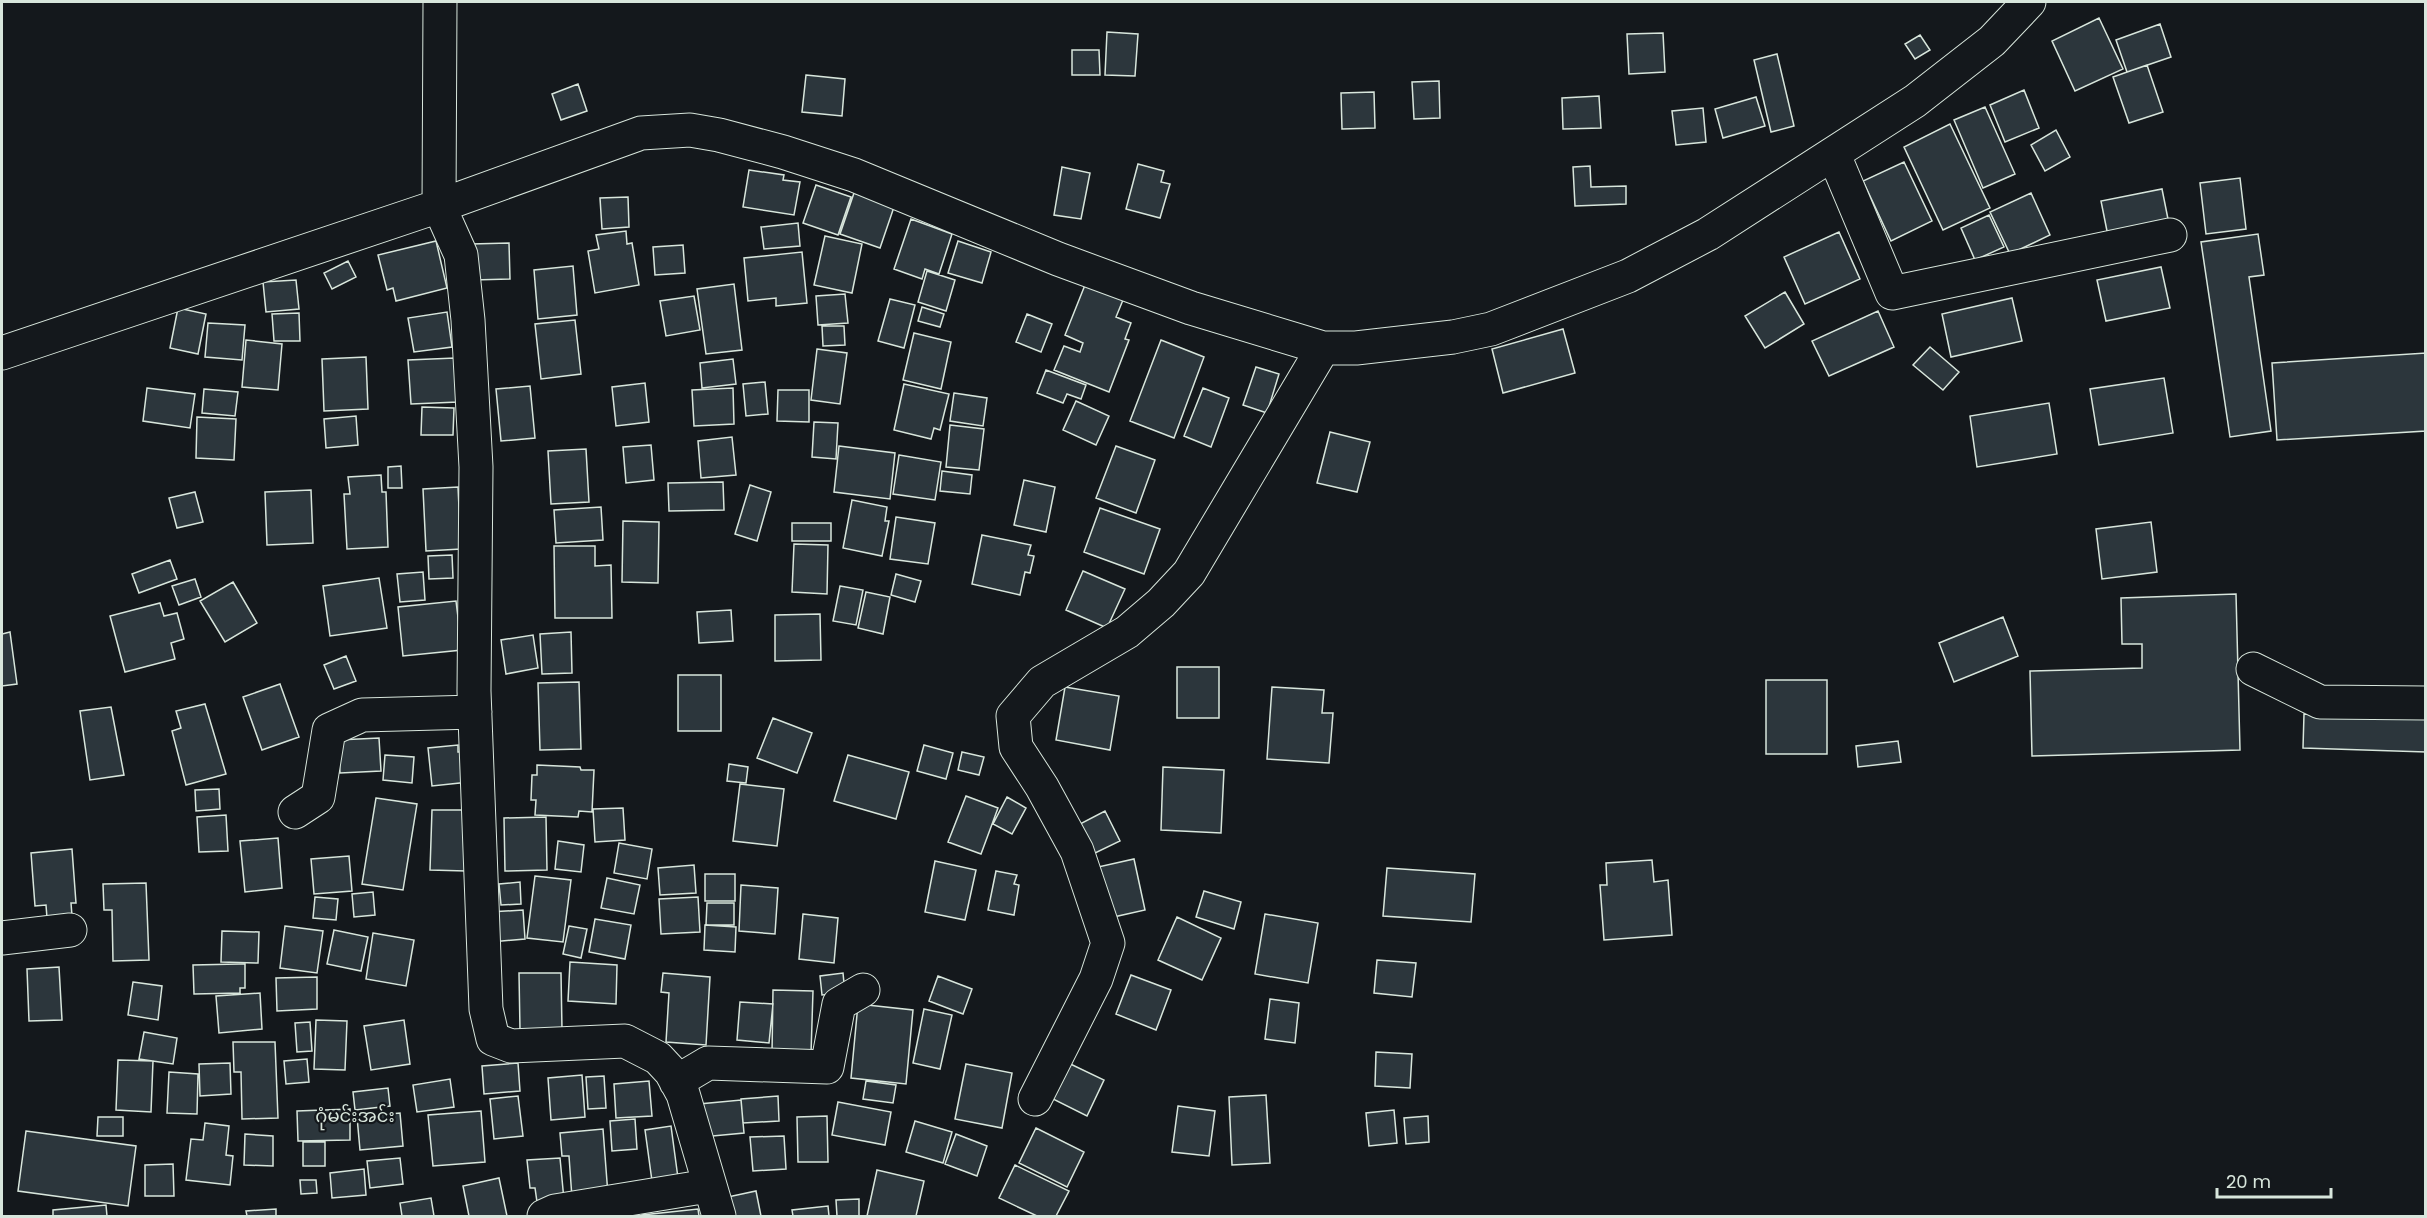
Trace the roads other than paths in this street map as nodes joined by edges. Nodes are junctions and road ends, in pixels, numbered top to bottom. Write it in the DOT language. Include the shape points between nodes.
graph roads {
  1 [pos="440,2"];
  2 [pos="2029,2"];
  3 [pos="1834,155"];
  4 [pos="439,206"];
  5 [pos="2170,235"];
  6 [pos="1323,348"];
  7 [pos="2,353"];
  8 [pos="2253,669"];
  9 [pos="2426,703"];
  10 [pos="475,712"];
  11 [pos="295,812"];
  12 [pos="70,930"];
  13 [pos="2,938"];
  14 [pos="863,990"];
  15 [pos="676,1082"];
  16 [pos="1035,1099"];
  17 [pos="708,1186"];
  18 [pos="544,1216"];
  19 [pos="719,1216"];
  1 -- 4 [label="street"];
  2 -- 3 [label="street" via="1992,41"];
  3 -- 5 [label="street" via="1892,293"];
  3 -- 6 [label="street" via="1708,234 1628,276 1491,329 1420,342"];
  4 -- 6 [label="street" via="641,132 709,133 854,175 1059,260 1191,308"];
  4 -- 7 [label="street"];
  4 -- 10 [label="street" via="461,255 468,320 476,467"];
  6 -- 16 [label="street" via="1189,573 1127,632 1042,682 1013,716 1016,747 1077,851 1108,943 1096,980"];
  8 -- 9 [label="street" via="2320,702"];
  10 -- 11 [label="street" via="362,715 329,730 318,797"];
  10 -- 15 [label="street" via="486,1009 493,1039 511,1046 625,1041 658,1058"];
  12 -- 13 [label="street"];
  14 -- 15 [label="street" via="839,1004 827,1067 708,1064"];
  15 -- 17 [label="street" via="684,1094"];
  17 -- 18 [label="street"];
  17 -- 19 [label="street"];
}
